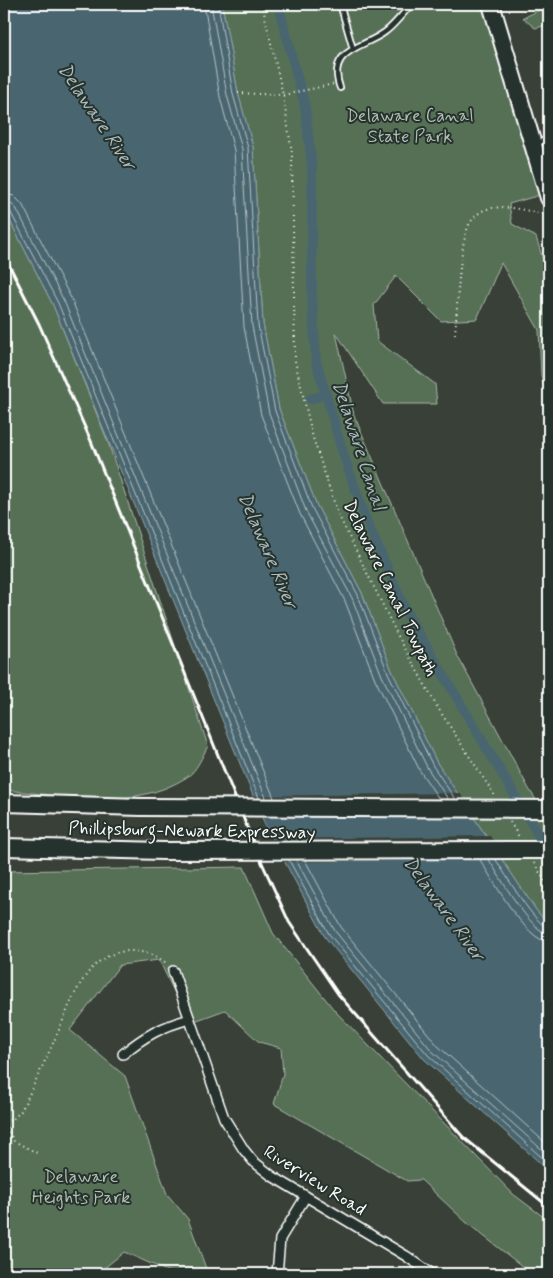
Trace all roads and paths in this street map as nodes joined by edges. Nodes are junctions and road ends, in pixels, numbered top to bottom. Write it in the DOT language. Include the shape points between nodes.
graph roads {
  1 [pos="262,4"];
  2 [pos="340,4"];
  3 [pos="413,4"];
  4 [pos="491,4"];
  5 [pos="353,49"];
  6 [pos="339,86"];
  7 [pos="238,92"];
  8 [pos="283,95"];
  9 [pos="549,139"];
  10 [pos="533,144"];
  11 [pos="546,177"];
  12 [pos="549,198"];
  13 [pos="549,215"];
  14 [pos="455,334"];
  15 [pos="496,797"];
  16 [pos="4,803"];
  17 [pos="549,809"];
  18 [pos="510,822"];
  19 [pos="520,838"];
  20 [pos="4,847"];
  21 [pos="549,850"];
  22 [pos="530,855"];
  23 [pos="549,888"];
  24 [pos="173,971"];
  25 [pos="190,1019"];
  26 [pos="122,1054"];
  27 [pos="4,1122"];
  28 [pos="37,1153"];
  29 [pos="306,1196"];
  30 [pos="277,1274"];
  31 [pos="432,1274"];
  1 -- 8 [label="path, Delaware Canal Towpath"];
  2 -- 5 [label="lane"];
  3 -- 5 [label="lane" via="384,32"];
  4 -- 10 [label="highway"];
  5 -- 6 [label="lane" via="339,63"];
  6 -- 8 [label="path"];
  7 -- 8 [label="path"];
  8 -- 15 [label="path, Delaware Canal Towpath" via="292,153 295,360 313,438 338,514 397,634 436,705"];
  9 -- 10 [label="lane"];
  10 -- 11 [label="highway"];
  11 -- 12 [label="highway"];
  13 -- 14 [label="path" via="499,208 476,215 467,228 464,244"];
  16 -- 17 [label="highway, Phillipsburg-Newark Expressway, bridge"];
  18 -- 19 [label="path"];
  20 -- 21 [label="highway, Phillipsburg-Newark Expressway, bridge" via="162,851"];
  22 -- 23 [label="path"];
  24 -- 25 [label="street, Riverview Road"];
  24 -- 27 [label="path" via="152,954 142,952 118,953 100,959 74,995 21,1111 12,1120"];
  25 -- 26 [label="street" via="149,1034"];
  25 -- 29 [label="street, Riverview Road" via="231,1132 262,1169"];
  27 -- 28 [label="path" via="14,1142"];
  29 -- 30 [label="street" via="280,1239"];
  29 -- 31 [label="street, Riverview Road"];
}
